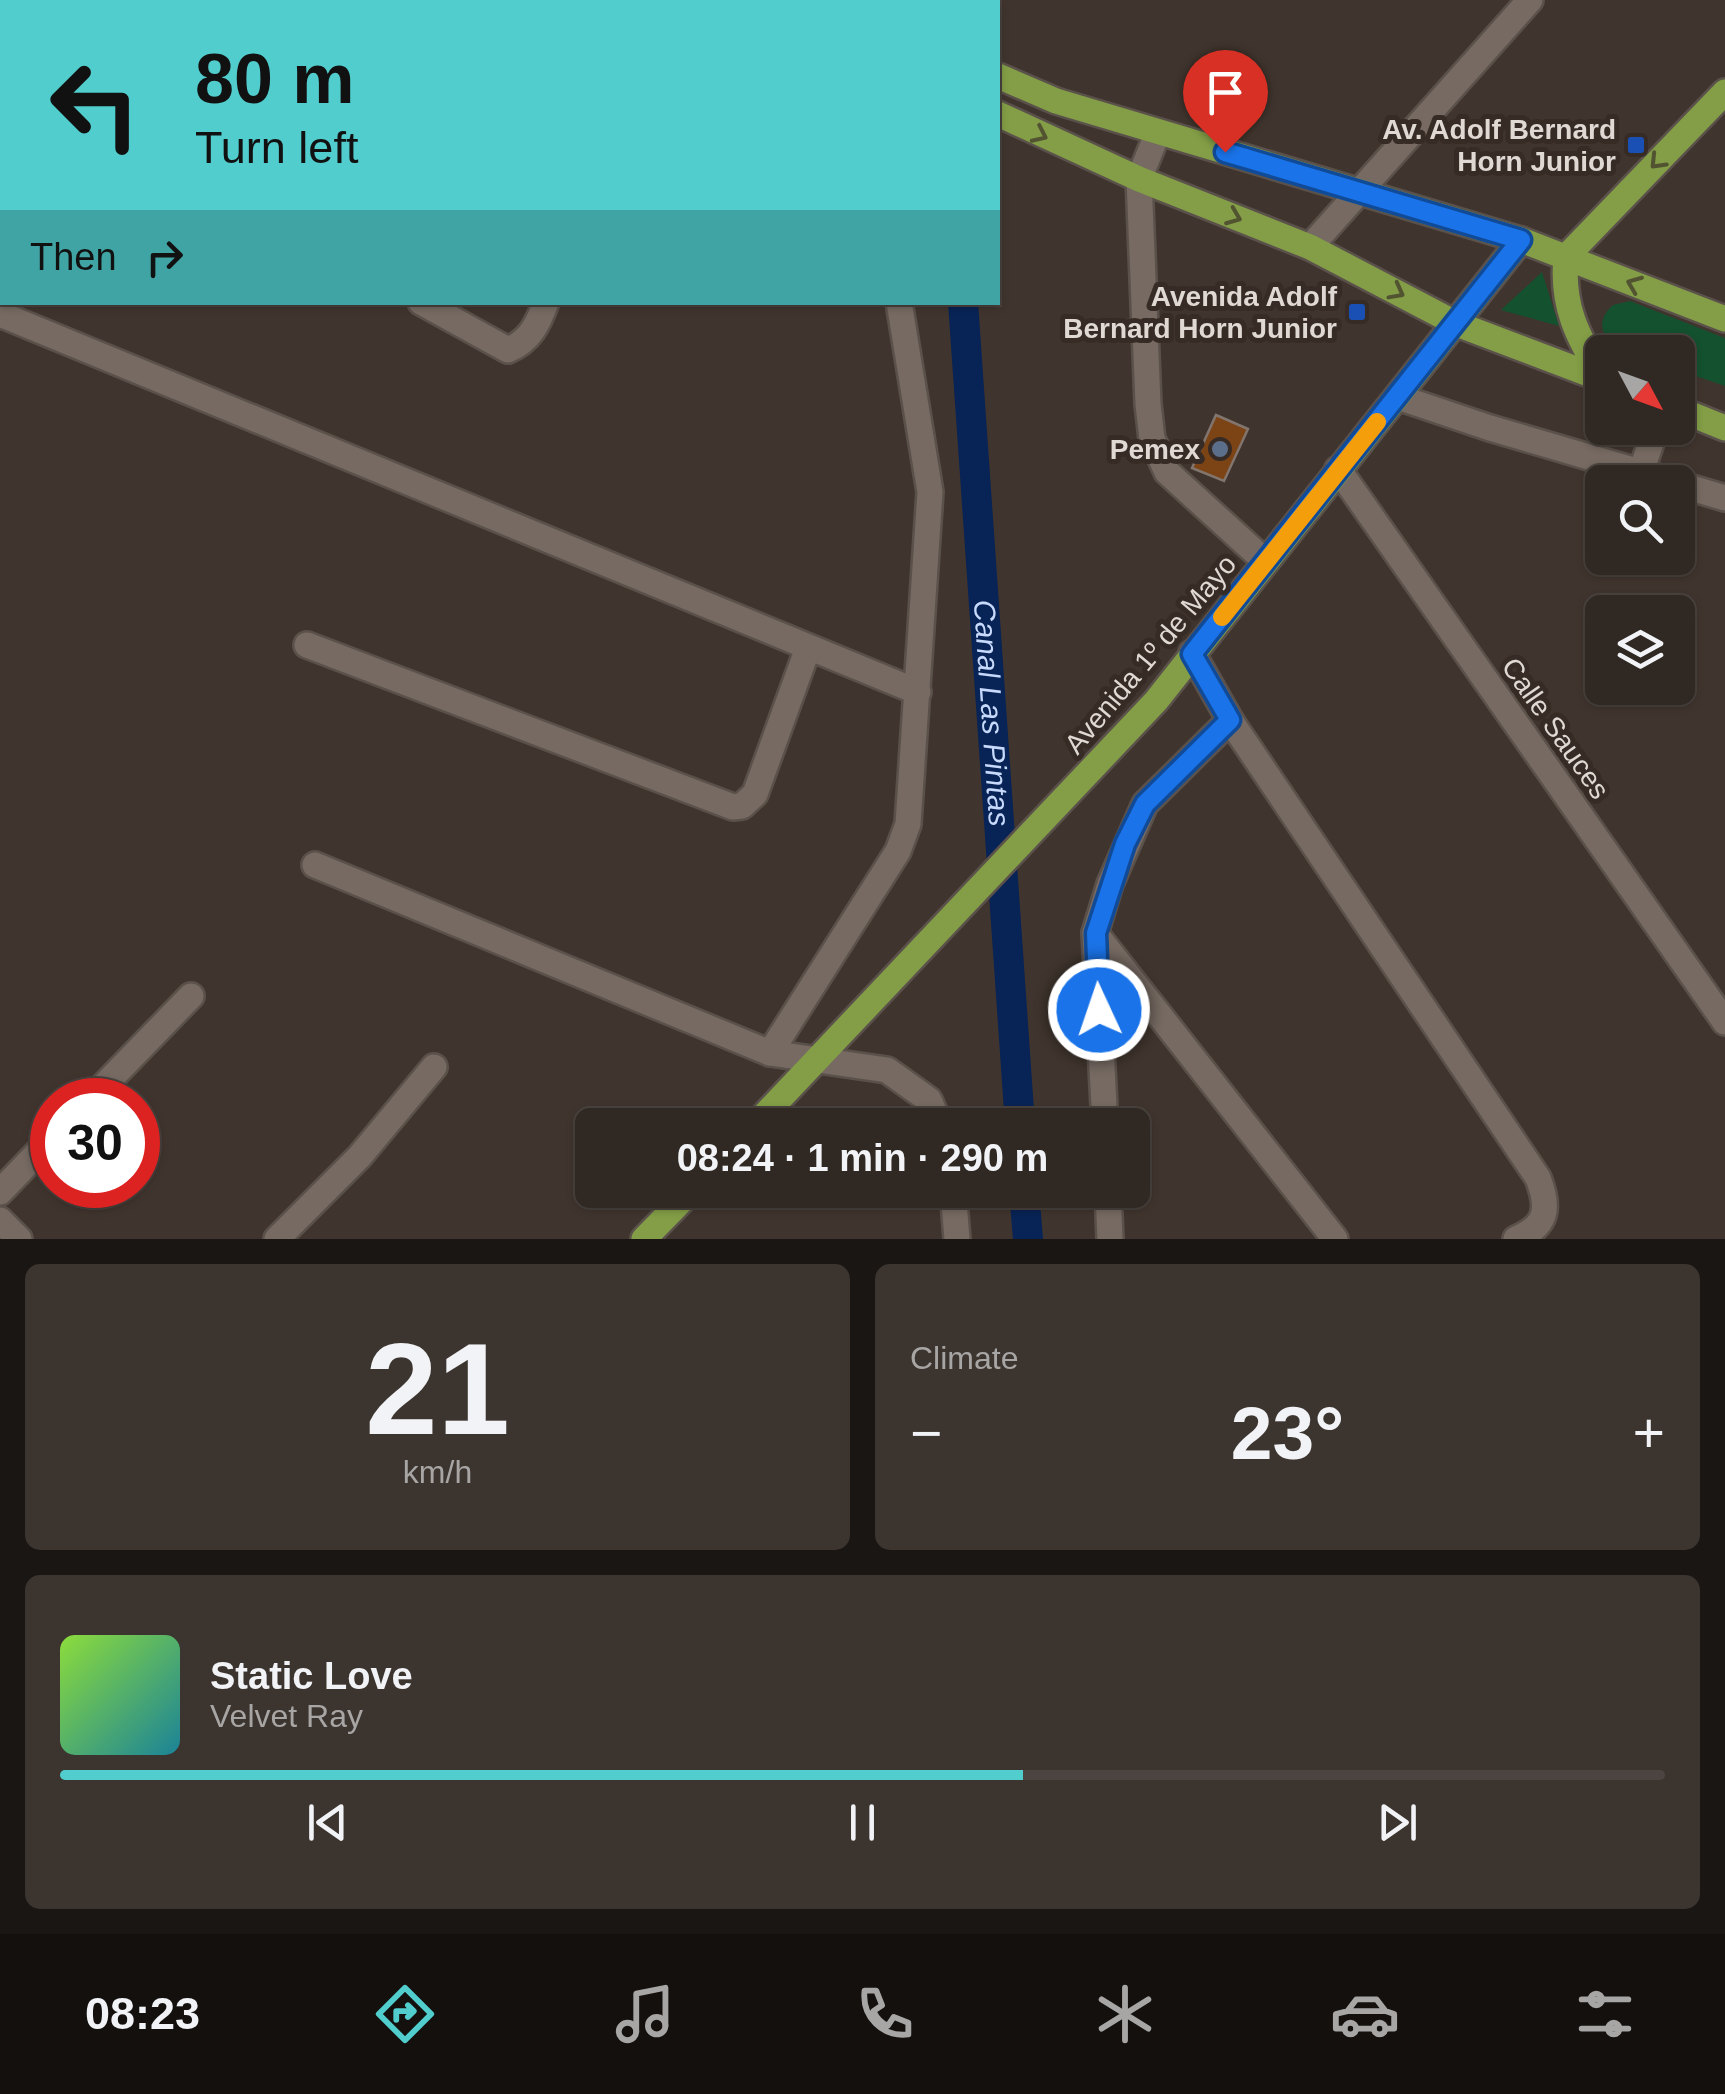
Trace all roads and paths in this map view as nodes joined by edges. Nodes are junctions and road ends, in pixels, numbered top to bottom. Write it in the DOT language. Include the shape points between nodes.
graph roads {
  1 [pos="1530,0"];
  2 [pos="1004,80"];
  3 [pos="1725,92"];
  4 [pos="1000,115"];
  5 [pos="1158,132"];
  6 [pos="1139,179"];
  7 [pos="1358,192"];
  8 [pos="1521,240"];
  9 [pos="1310,248"];
  10 [pos="1566,258"];
  11 [pos="426,305"];
  12 [pos="545,305"];
  13 [pos="899,305"];
  14 [pos="0,314"];
  15 [pos="1725,319"];
  16 [pos="1458,324"];
  17 [pos="1585,347"];
  18 [pos="1585,372"];
  19 [pos="1398,397"];
  20 [pos="1695,417"];
  21 [pos="1725,428"];
  22 [pos="1619,465"];
  23 [pos="1338,469"];
  24 [pos="1695,489"];
  25 [pos="1725,498"];
  26 [pos="1266,562"];
  27 [pos="306,645"];
  28 [pos="808,648"];
  29 [pos="1192,654"];
  30 [pos="918,692"];
  31 [pos="1230,720"];
  32 [pos="315,865"];
  33 [pos="1096,933"];
  34 [pos="191,996"];
  35 [pos="1725,1022"];
  36 [pos="770,1053"];
  37 [pos="818,1060"];
  38 [pos="434,1067"];
  39 [pos="111,1078"];
  40 [pos="771,1108"];
  41 [pos="933,1108"];
  42 [pos="1103,1108"];
  43 [pos="30,1161"];
  44 [pos="0,1192"];
  45 [pos="674,1208"];
  46 [pos="954,1208"];
  47 [pos="1109,1208"];
  48 [pos="0,1220"];
  49 [pos="19,1239"];
  50 [pos="277,1239"];
  51 [pos="644,1239"];
  52 [pos="957,1239"];
  53 [pos="1110,1239"];
  54 [pos="1335,1239"];
  55 [pos="1516,1239"];
  1 -- 7 [label="street"];
  2 -- 5 [label="main road"];
  3 -- 10 [label="main road, one-way"];
  4 -- 6 [label="main road, one-way"];
  5 -- 6 [label="street"];
  5 -- 7 [label="main road"];
  6 -- 9 [label="main road, one-way"];
  6 -- 26 [label="street" via="1152,438 1167,472"];
  7 -- 8 [label="main road"];
  7 -- 9 [label="street"];
  8 -- 10 [label="main road"];
  8 -- 16 [label="main road, Avenida 1º de Mayo"];
  9 -- 16 [label="main road, one-way"];
  15 -- 10 [label="main road, one-way"];
  10 -- 17 [label="main road" via="1566,302"];
  11 -- 12 [label="street" via="508,350 530,335"];
  13 -- 30 [label="street" via="930,492"];
  14 -- 28 [label="street"];
  16 -- 18 [label="main road"];
  16 -- 19 [label="main road, Avenida 1º de Mayo"];
  19 -- 22 [label="street"];
  19 -- 23 [label="main road, Avenida 1º de Mayo"];
  20 -- 21 [label="main road"];
  23 -- 26 [label="main road, Avenida 1º de Mayo"];
  23 -- 35 [label="street, Calle Sauces"];
  24 -- 25 [label="street"];
  26 -- 29 [label="main road, Avenida 1º de Mayo"];
  27 -- 28 [label="street" via="734,806 755,794"];
  28 -- 30 [label="street"];
  29 -- 31 [label="street"];
  29 -- 37 [label="main road, Avenida 1º de Mayo" via="1156,701"];
  30 -- 36 [label="street" via="908,824 898,851"];
  31 -- 33 [label="street" via="1145,804"];
  31 -- 55 [label="street" via="1538,1178 1541,1221"];
  32 -- 36 [label="street"];
  33 -- 42 [label="street"];
  33 -- 54 [label="street"];
  34 -- 39 [label="street"];
  36 -- 37 [label="street"];
  37 -- 40 [label="main road, Avenida 1º de Mayo"];
  37 -- 41 [label="street" via="887,1070"];
  38 -- 50 [label="street" via="360,1156"];
  43 -- 44 [label="street"];
  45 -- 51 [label="main road"];
  46 -- 52 [label="street"];
  47 -- 53 [label="street"];
  48 -- 49 [label="street"];
}
